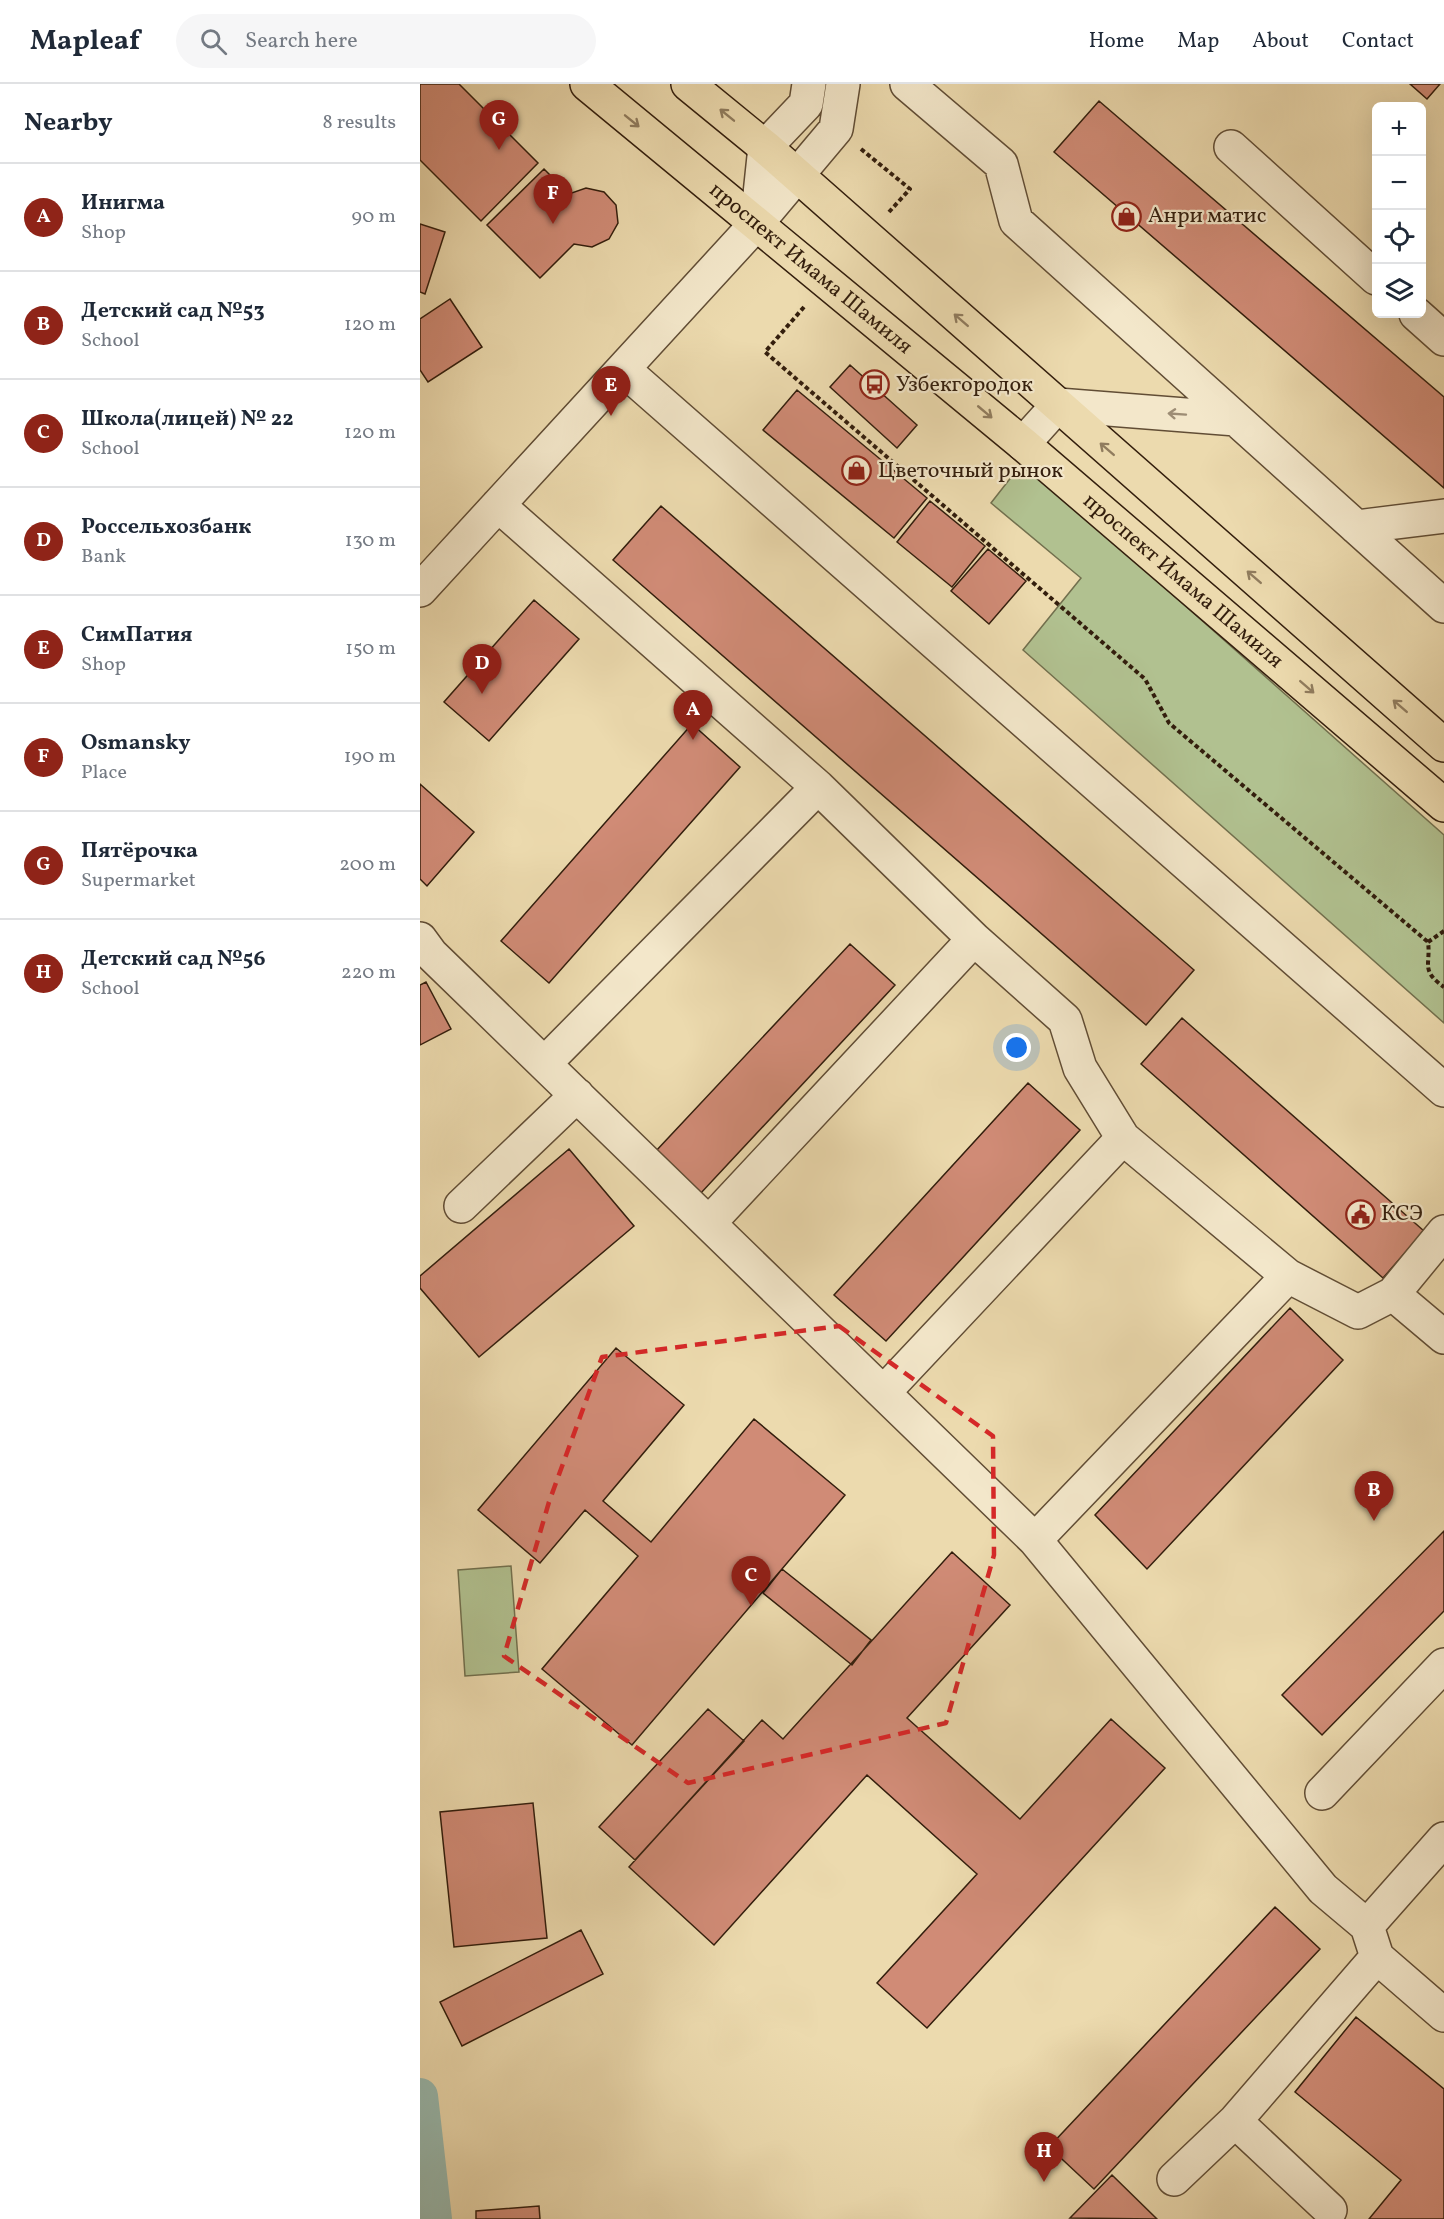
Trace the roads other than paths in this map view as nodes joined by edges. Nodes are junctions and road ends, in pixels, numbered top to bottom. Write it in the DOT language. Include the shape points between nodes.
graph roads {
  1 [pos="587,84"];
  2 [pos="688,84"];
  3 [pos="809,84"];
  4 [pos="843,84"];
  5 [pos="907,84"];
  6 [pos="765,147"];
  7 [pos="1231,147"];
  8 [pos="797,176"];
  9 [pos="757,223"];
  10 [pos="1372,274"];
  11 [pos="1420,318"];
  12 [pos="1444,339"];
  13 [pos="623,369"];
  14 [pos="1058,405"];
  15 [pos="1236,419"];
  16 [pos="1023,444"];
  17 [pos="498,505"];
  18 [pos="1444,516"];
  19 [pos="1356,527"];
  20 [pos="420,590"];
  21 [pos="1444,606"];
  22 [pos="1444,745"];
  23 [pos="818,787"];
  24 [pos="1444,805"];
  25 [pos="420,939"];
  26 [pos="974,939"];
  27 [pos="545,1063"];
  28 [pos="1444,1090"];
  29 [pos="577,1095"];
  30 [pos="1123,1138"];
  31 [pos="461,1206"];
  32 [pos="709,1223"];
  33 [pos="1444,1232"];
  34 [pos="1288,1276"];
  35 [pos="1393,1294"];
  36 [pos="1444,1337"];
  37 [pos="884,1392"];
  38 [pos="1035,1540"];
  39 [pos="1444,1665"];
  40 [pos="1322,1792"];
  41 [pos="1444,1839"];
  42 [pos="1367,1926"];
  43 [pos="1377,1957"];
  44 [pos="1444,2015"];
  45 [pos="1235,2121"];
  46 [pos="1174,2179"];
  47 [pos="1330,2210"];
  1 -- 9 [label="main road, проспект Имама Шамиля, one-way"];
  6 -- 2 [label="main road, one-way"];
  3 -- 6 [label="street" via="806,104"];
  4 -- 8 [label="street" via="836,129"];
  5 -- 15 [label="street" via="1001,164 1016,221"];
  6 -- 8 [label="main road"];
  6 -- 9 [label="street"];
  7 -- 10 [label="street"];
  8 -- 9 [label="street"];
  14 -- 8 [label="main road, one-way"];
  9 -- 13 [label="street"];
  9 -- 16 [label="main road, проспект Имама Шамиля, one-way"];
  11 -- 12 [label="street"];
  13 -- 17 [label="street"];
  13 -- 28 [label="street"];
  15 -- 14 [label="street, one-way"];
  14 -- 16 [label="street"];
  22 -- 14 [label="main road, one-way"];
  15 -- 19 [label="street"];
  16 -- 24 [label="main road, проспект Имама Шамиля, one-way"];
  17 -- 20 [label="street"];
  17 -- 23 [label="street"];
  18 -- 19 [label="street"];
  19 -- 21 [label="street"];
  23 -- 26 [label="street"];
  23 -- 27 [label="street"];
  25 -- 27 [label="street"];
  26 -- 30 [label="street" via="1065,1020 1080,1068"];
  26 -- 32 [label="street"];
  27 -- 29 [label="street"];
  29 -- 31 [label="street"];
  29 -- 32 [label="street"];
  30 -- 34 [label="street"];
  30 -- 37 [label="street"];
  32 -- 37 [label="street"];
  33 -- 35 [label="street"];
  34 -- 35 [label="street" via="1358,1312"];
  34 -- 38 [label="street"];
  35 -- 36 [label="street"];
  37 -- 38 [label="street"];
  38 -- 42 [label="street" via="1323,1889"];
  39 -- 40 [label="street"];
  41 -- 42 [label="street"];
  42 -- 43 [label="street"];
  43 -- 44 [label="street"];
  43 -- 45 [label="street"];
  45 -- 46 [label="street"];
  45 -- 47 [label="street"];
}
